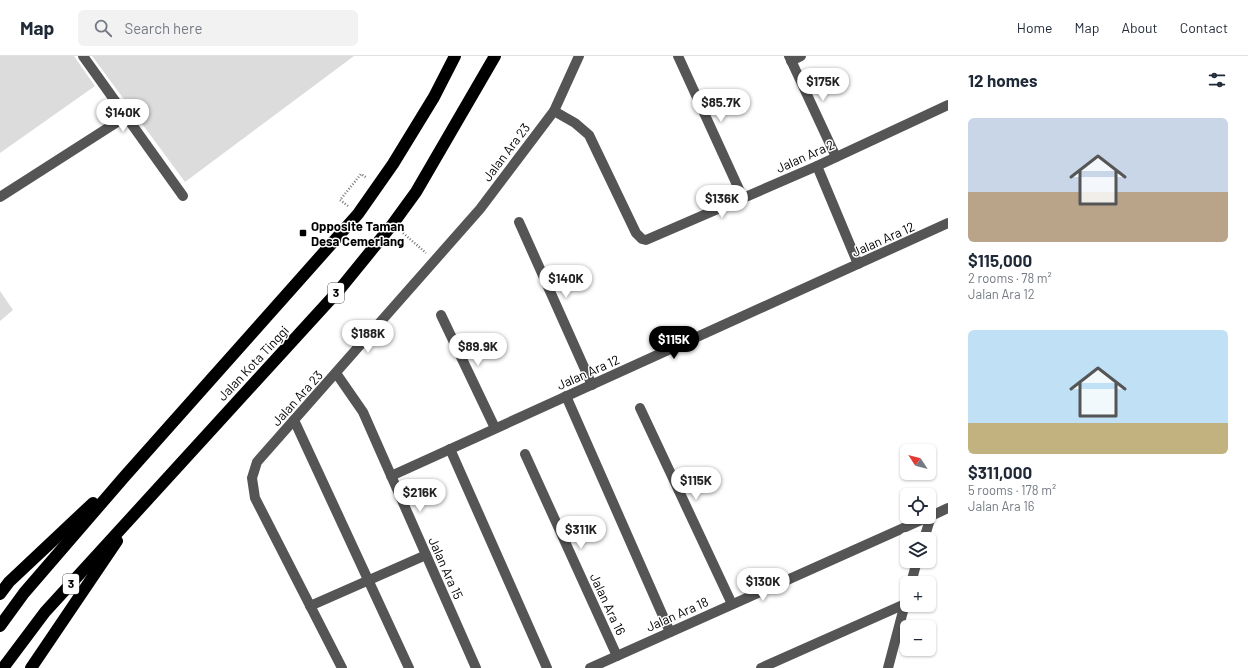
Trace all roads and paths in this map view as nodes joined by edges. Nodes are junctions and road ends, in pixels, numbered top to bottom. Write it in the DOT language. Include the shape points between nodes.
graph roads {
  1 [pos="83,56"];
  2 [pos="455,56"];
  3 [pos="579,56"];
  4 [pos="678,56"];
  5 [pos="801,56"];
  6 [pos="495,57"];
  7 [pos="790,58"];
  8 [pos="948,105"];
  9 [pos="554,111"];
  10 [pos="125,117"];
  11 [pos="836,157"];
  12 [pos="817,166"];
  13 [pos="361,174"];
  14 [pos="183,196"];
  15 [pos="0,197"];
  16 [pos="743,198"];
  17 [pos="340,200"];
  18 [pos="519,222"];
  19 [pos="948,223"];
  20 [pos="392,225"];
  21 [pos="434,260"];
  22 [pos="858,264"];
  23 [pos="441,315"];
  24 [pos="336,373"];
  25 [pos="592,384"];
  26 [pos="566,396"];
  27 [pos="640,408"];
  28 [pos="294,420"];
  29 [pos="495,428"];
  30 [pos="450,449"];
  31 [pos="525,454"];
  32 [pos="125,476"];
  33 [pos="391,476"];
  34 [pos="143,504"];
  35 [pos="948,508"];
  36 [pos="936,513"];
  37 [pos="911,524"];
  38 [pos="426,555"];
  39 [pos="369,580"];
  40 [pos="0,594"];
  41 [pos="900,603"];
  42 [pos="732,604"];
  43 [pos="310,606"];
  44 [pos="903,612"];
  45 [pos="0,626"];
  46 [pos="670,632"];
  47 [pos="617,656"];
  48 [pos="595,667"];
  49 [pos="3,668"];
  50 [pos="31,668"];
  51 [pos="342,668"];
  52 [pos="409,668"];
  53 [pos="476,668"];
  54 [pos="547,668"];
  55 [pos="761,668"];
  56 [pos="888,668"];
  1 -- 10 [label="street"];
  2 -- 32 [label="highway, Jalan Kota Tinggi / 3" via="393,164 358,214"];
  3 -- 9 [label="street, Jalan Ara 23"];
  4 -- 16 [label="street"];
  5 -- 7 [label="street"];
  6 -- 20 [label="highway, Jalan Kota Tinggi / 3" via="416,192"];
  7 -- 11 [label="street"];
  8 -- 11 [label="street, Jalan Ara 2"];
  9 -- 16 [label="street, Jalan Ara 2" via="575,122 589,135 636,233 642,239 651,239"];
  9 -- 21 [label="street, Jalan Ara 23" via="480,209"];
  10 -- 14 [label="street"];
  10 -- 15 [label="street"];
  11 -- 12 [label="street, Jalan Ara 2"];
  12 -- 16 [label="street, Jalan Ara 2"];
  12 -- 22 [label="street"];
  13 -- 17 [label="path"];
  18 -- 25 [label="street"];
  19 -- 22 [label="street, Jalan Ara 12"];
  20 -- 21 [label="path"];
  20 -- 34 [label="highway, Jalan Kota Tinggi / 3" via="340,289"];
  21 -- 24 [label="street, Jalan Ara 23"];
  22 -- 25 [label="street, Jalan Ara 12"];
  23 -- 29 [label="street"];
  24 -- 28 [label="street, Jalan Ara 23"];
  24 -- 33 [label="street, Jalan Ara 15" via="364,412"];
  25 -- 26 [label="street, Jalan Ara 12"];
  26 -- 29 [label="street, Jalan Ara 12"];
  26 -- 46 [label="street"];
  27 -- 42 [label="street"];
  28 -- 39 [label="street"];
  28 -- 43 [label="street, Jalan Ara 23" via="257,462 252,478 255,498"];
  29 -- 30 [label="street, Jalan Ara 12"];
  30 -- 33 [label="street, Jalan Ara 12"];
  30 -- 54 [label="street"];
  31 -- 47 [label="street, Jalan Ara 16"];
  32 -- 40 [label="highway" via="68,526 9,582"];
  32 -- 45 [label="highway, Jalan Kota Tinggi / 3" via="24,593"];
  33 -- 38 [label="street, Jalan Ara 15"];
  34 -- 49 [label="highway, Jalan Kota Tinggi / 3" via="45,612"];
  34 -- 50 [label="highway"];
  35 -- 36 [label="street, Jalan Ara 18"];
  37 -- 42 [label="street, Jalan Ara 18"];
  38 -- 39 [label="street"];
  38 -- 53 [label="street, Jalan Ara 15"];
  39 -- 43 [label="street"];
  39 -- 52 [label="street"];
  41 -- 55 [label="street"];
  42 -- 46 [label="street, Jalan Ara 18"];
  43 -- 51 [label="street, Jalan Ara 23"];
  44 -- 56 [label="street"];
  46 -- 47 [label="street, Jalan Ara 18"];
  47 -- 48 [label="street, Jalan Ara 18"];
}
